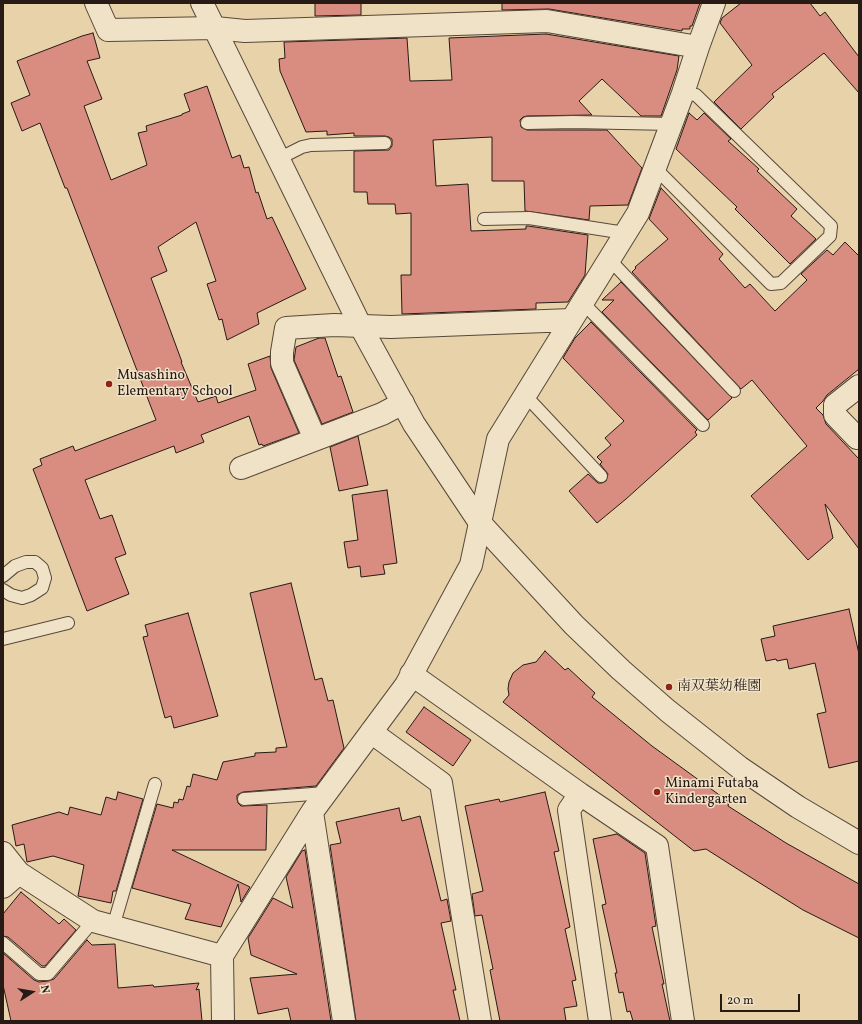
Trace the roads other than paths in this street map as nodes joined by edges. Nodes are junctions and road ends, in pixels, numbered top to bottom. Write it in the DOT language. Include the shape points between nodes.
graph roads {
  1 [pos="96,3"];
  2 [pos="202,3"];
  3 [pos="714,3"];
  4 [pos="215,28"];
  5 [pos="698,47"];
  6 [pos="683,92"];
  7 [pos="527,123"];
  8 [pos="672,124"];
  9 [pos="385,143"];
  10 [pos="278,159"];
  11 [pos="655,168"];
  12 [pos="484,219"];
  13 [pos="625,233"];
  14 [pos="610,260"];
  15 [pos="577,312"];
  16 [pos="361,327"];
  17 [pos="859,386"];
  18 [pos="734,391"];
  19 [pos="525,395"];
  20 [pos="403,403"];
  21 [pos="703,425"];
  22 [pos="859,436"];
  23 [pos="315,439"];
  24 [pos="241,468"];
  25 [pos="600,476"];
  26 [pos="480,523"];
  27 [pos="3,576"];
  28 [pos="3,590"];
  29 [pos="68,623"];
  30 [pos="3,639"];
  31 [pos="412,674"];
  32 [pos="371,732"];
  33 [pos="155,784"];
  34 [pos="326,792"];
  35 [pos="580,794"];
  36 [pos="244,799"];
  37 [pos="312,812"];
  38 [pos="859,843"];
  39 [pos="3,854"];
  40 [pos="19,873"];
  41 [pos="3,887"];
  42 [pos="103,924"];
  43 [pos="3,943"];
  44 [pos="222,956"];
  45 [pos="223,1021"];
  46 [pos="344,1021"];
  47 [pos="480,1021"];
  48 [pos="600,1021"];
  49 [pos="682,1021"];
  1 -- 4 [label="street" via="108,30"];
  2 -- 4 [label="street"];
  3 -- 5 [label="street"];
  4 -- 5 [label="street" via="245,31 547,21"];
  4 -- 10 [label="street"];
  5 -- 6 [label="street"];
  6 -- 8 [label="street"];
  6 -- 11 [label="lane" via="696,95 832,226 830,236 781,283 771,284"];
  7 -- 8 [label="lane"];
  8 -- 11 [label="street"];
  9 -- 10 [label="lane" via="311,145"];
  10 -- 16 [label="street"];
  11 -- 13 [label="street" via="638,213"];
  12 -- 13 [label="lane" via="529,218"];
  13 -- 14 [label="street"];
  14 -- 15 [label="street"];
  14 -- 18 [label="lane"];
  15 -- 16 [label="street" via="390,327"];
  15 -- 19 [label="street"];
  15 -- 21 [label="lane"];
  16 -- 20 [label="street"];
  16 -- 23 [label="street" via="334,325 286,328 282,363"];
  17 -- 22 [label="street" via="835,405 835,415 857,438"];
  19 -- 25 [label="lane"];
  19 -- 26 [label="street" via="498,440"];
  20 -- 23 [label="street" via="382,414"];
  20 -- 26 [label="street" via="414,424"];
  23 -- 24 [label="street"];
  26 -- 31 [label="street" via="471,566"];
  26 -- 38 [label="street" via="574,625 668,711 739,767 798,807"];
  27 -- 28 [label="lane" via="15,566 35,562 42,568 45,578 42,588 22,598"];
  29 -- 30 [label="lane"];
  31 -- 32 [label="street"];
  31 -- 35 [label="street"];
  32 -- 34 [label="street"];
  32 -- 47 [label="street" via="441,783"];
  33 -- 42 [label="lane"];
  34 -- 36 [label="lane"];
  34 -- 37 [label="street"];
  35 -- 48 [label="street" via="569,810"];
  35 -- 49 [label="street" via="657,846"];
  37 -- 44 [label="street"];
  37 -- 46 [label="street"];
  39 -- 40 [label="street"];
  40 -- 41 [label="street"];
  40 -- 42 [label="street"];
  42 -- 43 [label="lane" via="48,974 39,974"];
  42 -- 44 [label="street"];
  44 -- 45 [label="street"];
}
